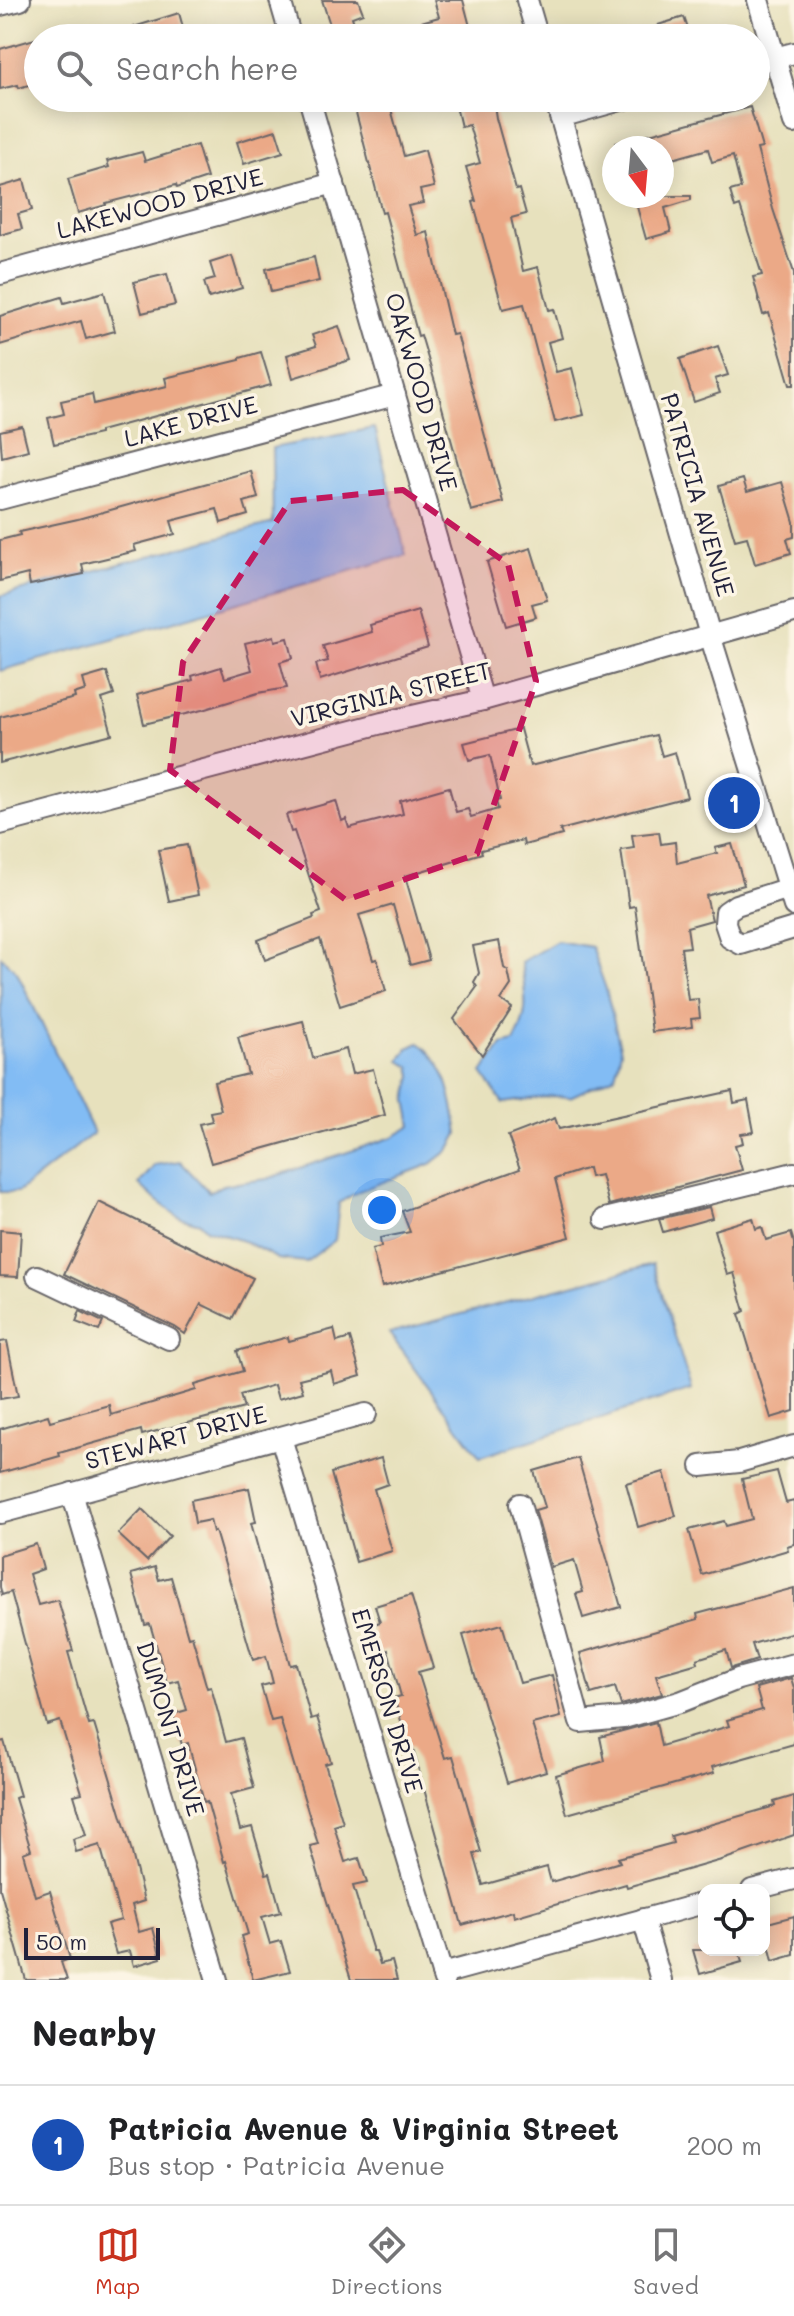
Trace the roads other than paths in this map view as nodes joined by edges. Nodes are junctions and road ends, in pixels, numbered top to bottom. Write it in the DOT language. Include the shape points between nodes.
graph roads {
  1 [pos="20,0"];
  2 [pos="280,0"];
  3 [pos="527,0"];
  4 [pos="758,0"];
  5 [pos="0,5"];
  6 [pos="287,24"];
  7 [pos="534,24"];
  8 [pos="765,24"];
  9 [pos="775,58"];
  10 [pos="313,112"];
  11 [pos="559,112"];
  12 [pos="794,123"];
  13 [pos="334,183"];
  14 [pos="0,274"];
  15 [pos="395,395"];
  16 [pos="0,499"];
  17 [pos="794,612"];
  18 [pos="710,635"];
  19 [pos="483,700"];
  20 [pos="0,824"];
  21 [pos="784,836"];
  22 [pos="791,897"];
  23 [pos="794,928"];
  24 [pos="794,1173"];
  25 [pos="605,1219"];
  26 [pos="37,1276"];
  27 [pos="169,1339"];
  28 [pos="366,1414"];
  29 [pos="281,1438"];
  30 [pos="794,1446"];
  31 [pos="701,1466"];
  32 [pos="72,1493"];
  33 [pos="520,1504"];
  34 [pos="0,1513"];
  35 [pos="794,1664"];
  36 [pos="794,1879"];
  37 [pos="770,1885"];
  38 [pos="698,1905"];
  39 [pos="643,1919"];
  40 [pos="443,1977"];
  41 [pos="217,1980"];
  42 [pos="661,1980"];
  1 -- 5 [label="street"];
  2 -- 6 [label="street"];
  3 -- 7 [label="street"];
  4 -- 8 [label="street"];
  9 -- 12 [label="street"];
  10 -- 13 [label="street, OAKWOOD DRIVE"];
  11 -- 18 [label="street, PATRICIA AVENUE"];
  13 -- 14 [label="street, LAKEWOOD DRIVE"];
  13 -- 15 [label="street, OAKWOOD DRIVE"];
  15 -- 16 [label="street, LAKE DRIVE"];
  15 -- 19 [label="street, OAKWOOD DRIVE"];
  17 -- 18 [label="street, VIRGINIA STREET"];
  18 -- 19 [label="street, VIRGINIA STREET"];
  18 -- 21 [label="street, PATRICIA AVENUE"];
  19 -- 20 [label="street, VIRGINIA STREET"];
  21 -- 22 [label="street, PATRICIA AVENUE"];
  22 -- 23 [label="street" via="736,905 726,912 725,923 730,938 741,944"];
  24 -- 25 [label="street"];
  26 -- 27 [label="street"];
  28 -- 29 [label="street, STEWART DRIVE"];
  29 -- 32 [label="street, STEWART DRIVE"];
  29 -- 40 [label="street, EMERSON DRIVE"];
  30 -- 31 [label="street" via="739,1462"];
  32 -- 34 [label="street, STEWART DRIVE"];
  32 -- 41 [label="street, DUMONT DRIVE"];
  33 -- 35 [label="street" via="580,1722 623,1718"];
  36 -- 37 [label="street"];
  38 -- 39 [label="street"];
  39 -- 40 [label="street"];
  39 -- 42 [label="street"];
}
